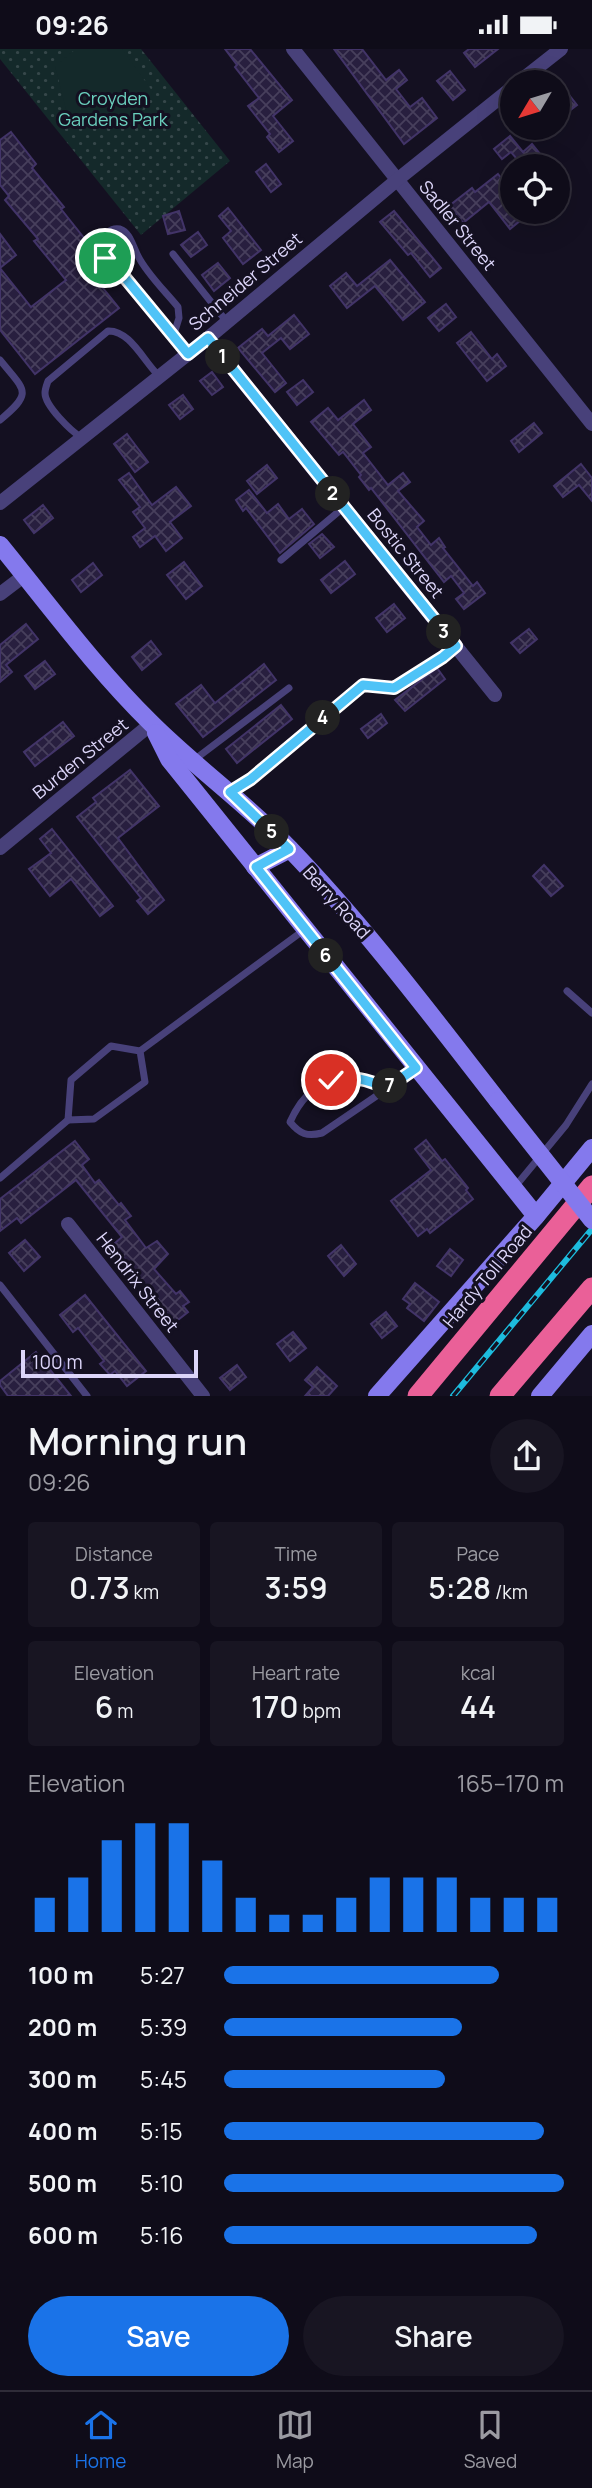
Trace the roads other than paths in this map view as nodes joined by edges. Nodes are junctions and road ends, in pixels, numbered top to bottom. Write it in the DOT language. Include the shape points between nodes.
graph roads {
  1 [pos="293,49"];
  2 [pos="561,49"];
  3 [pos="534,70"];
  4 [pos="500,97"];
  5 [pos="397,180"];
  6 [pos="173,254"];
  7 [pos="227,322"];
  8 [pos="174,334"];
  9 [pos="208,338"];
  10 [pos="188,354"];
  11 [pos="0,360"];
  12 [pos="160,376"];
  13 [pos="0,420"];
  14 [pos="592,424"];
  15 [pos="82,437"];
  16 [pos="0,503"];
  17 [pos="344,507"];
  18 [pos="0,545"];
  19 [pos="281,560"];
  20 [pos="25,575"];
  21 [pos="0,594"];
  22 [pos="456,646"];
  23 [pos="289,688"];
  24 [pos="495,695"];
  25 [pos="151,724"];
  26 [pos="194,760"];
  27 [pos="230,792"];
  28 [pos="0,848"];
  29 [pos="289,849"];
  30 [pos="256,867"];
  31 [pos="304,930"];
  32 [pos="566,991"];
  33 [pos="592,1013"];
  34 [pos="140,1051"];
  35 [pos="416,1068"];
  36 [pos="592,1084"];
  37 [pos="387,1088"];
  38 [pos="68,1120"];
  39 [pos="592,1148"];
  40 [pos="0,1178"];
  41 [pos="592,1186"];
  42 [pos="514,1189"];
  43 [pos="536,1216"];
  44 [pos="592,1220"];
  45 [pos="68,1224"];
  46 [pos="0,1285"];
  47 [pos="592,1288"];
  48 [pos="592,1334"];
  49 [pos="87,1396"];
  50 [pos="203,1396"];
  51 [pos="377,1396"];
  52 [pos="418,1396"];
  53 [pos="500,1396"];
  54 [pos="540,1396"];
  1 -- 5 [label="street, Sadler Street"];
  2 -- 3 [label="street"];
  4 -- 5 [label="street, Schneider Street"];
  5 -- 7 [label="street, Schneider Street"];
  5 -- 14 [label="street, Sadler Street"];
  6 -- 7 [label="lane"];
  7 -- 9 [label="street, Schneider Street"];
  8 -- 8 [label="lane" via="178,307 138,258 131,240 123,231 110,230 99,244 100,251"];
  8 -- 10 [label="lane"];
  9 -- 10 [label="street, Schneider Street"];
  9 -- 17 [label="street, Bostic Street"];
  10 -- 12 [label="street, Schneider Street"];
  11 -- 13 [label="lane" via="23,394 21,403"];
  12 -- 15 [label="street, Schneider Street"];
  12 -- 15 [label="lane" via="125,336 108,331 48,381 44,391 69,429"];
  15 -- 16 [label="street, Schneider Street"];
  17 -- 19 [label="lane"];
  17 -- 22 [label="street, Bostic Street"];
  18 -- 20 [label="main road, Berry Road"];
  20 -- 21 [label="street"];
  20 -- 25 [label="main road, Berry Road"];
  22 -- 24 [label="street, Bostic Street"];
  22 -- 27 [label="lane" via="394,688 363,685"];
  23 -- 26 [label="lane"];
  25 -- 26 [label="main road, Berry Road"];
  25 -- 28 [label="street, Burden Street"];
  25 -- 30 [label="main road" via="169,759"];
  26 -- 27 [label="main road, Berry Road"];
  27 -- 29 [label="main road, Berry Road"];
  29 -- 30 [label="main road"];
  29 -- 44 [label="main road, Berry Road, bridge" via="387,958"];
  30 -- 31 [label="main road"];
  31 -- 34 [label="lane"];
  31 -- 35 [label="main road"];
  32 -- 33 [label="lane"];
  34 -- 38 [label="lane" via="145,1082 94,1119"];
  34 -- 38 [label="lane" via="111,1046 71,1080"];
  35 -- 37 [label="lane"];
  35 -- 42 [label="main road"];
  36 -- 42 [label="lane" via="566,1125"];
  37 -- 37 [label="lane" via="322,1133 309,1137 290,1122 305,1097 331,1080 351,1077"];
  38 -- 40 [label="lane"];
  39 -- 43 [label="main road"];
  41 -- 52 [label="highway, Hardy Toll Road"];
  42 -- 43 [label="main road"];
  43 -- 51 [label="main road"];
  45 -- 50 [label="street, Hendrix Street"];
  46 -- 49 [label="lane"];
  47 -- 53 [label="highway"];
  48 -- 54 [label="main road"];
}
